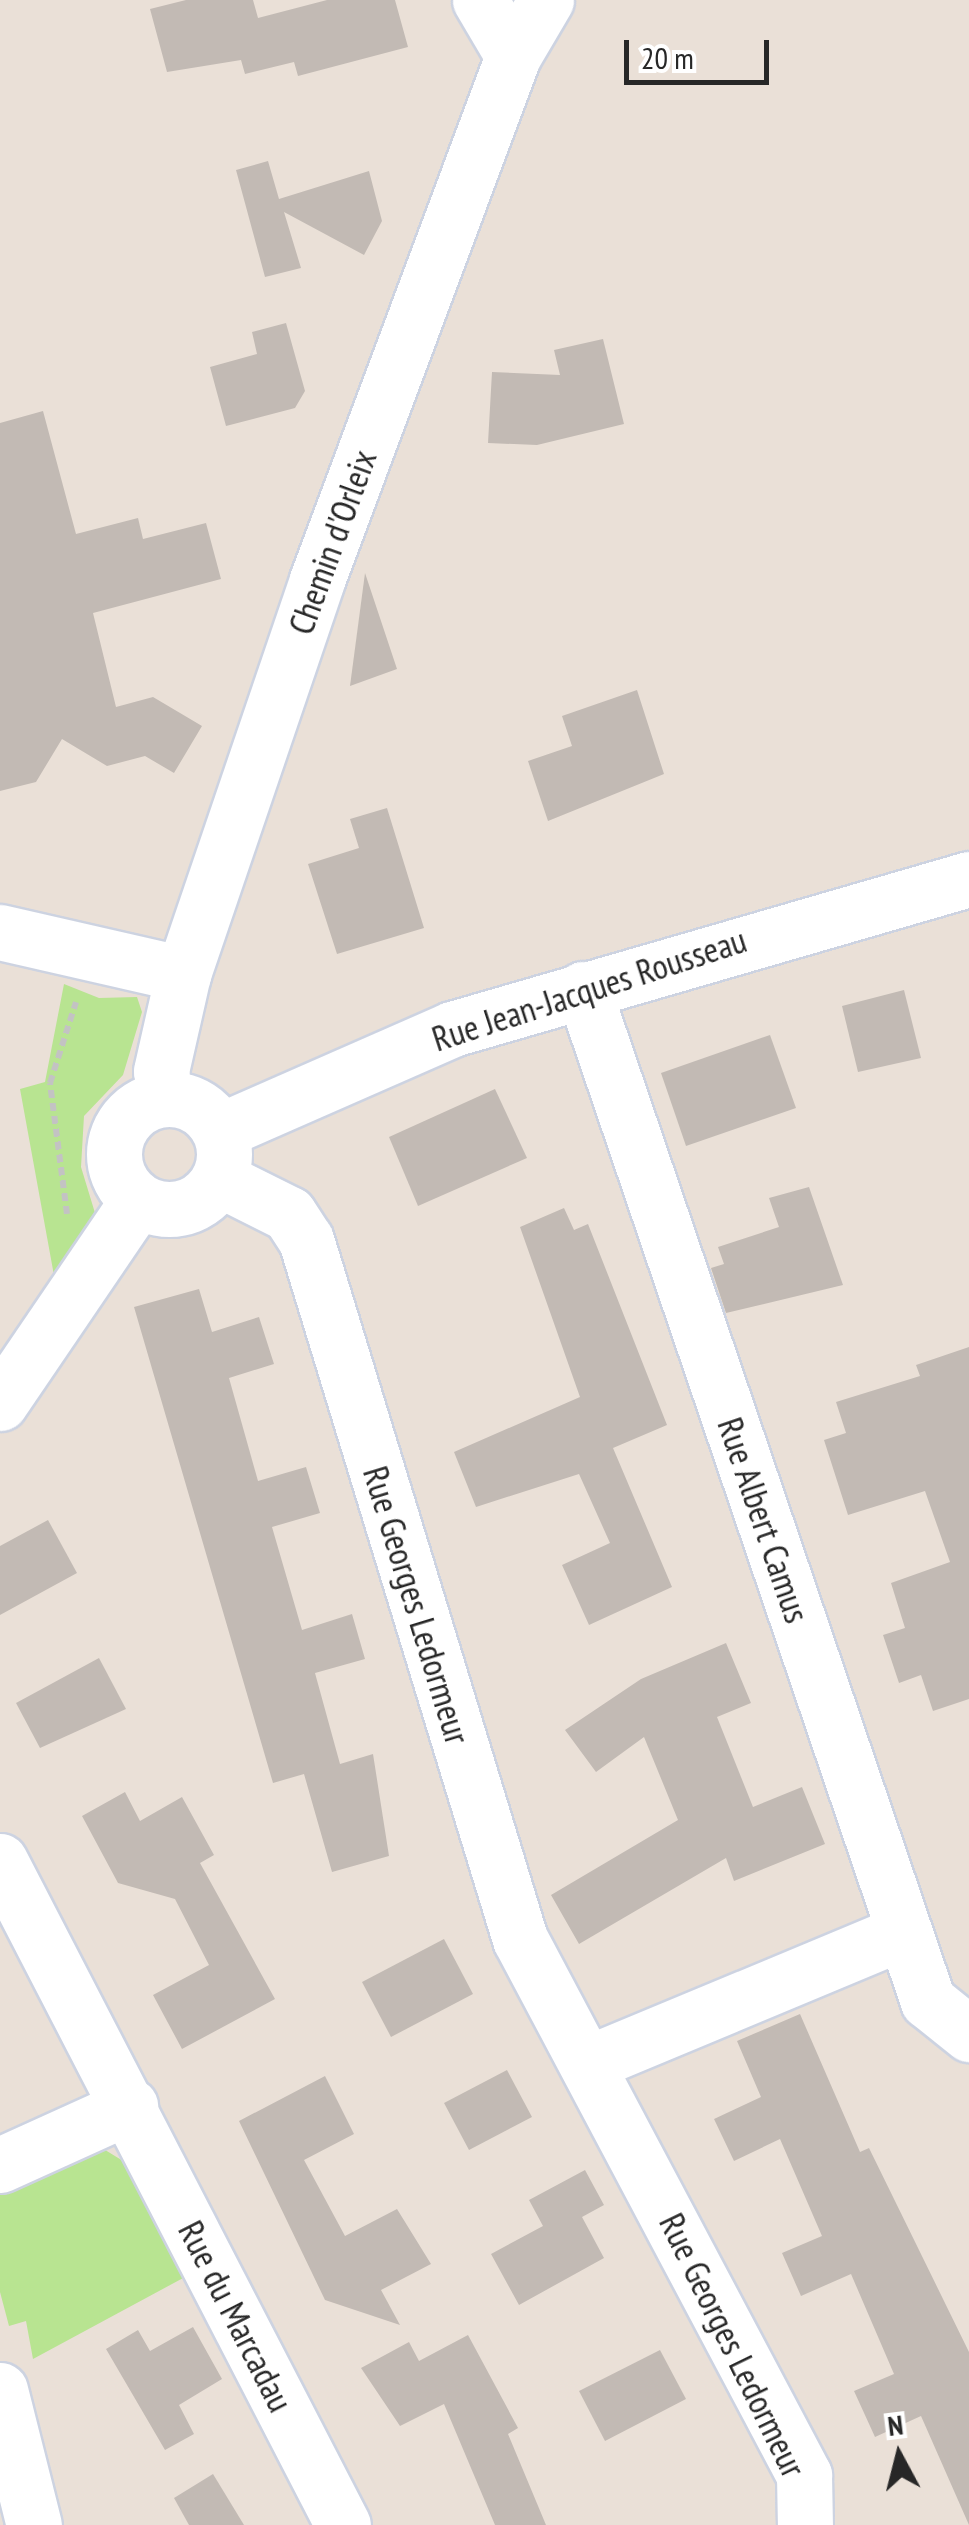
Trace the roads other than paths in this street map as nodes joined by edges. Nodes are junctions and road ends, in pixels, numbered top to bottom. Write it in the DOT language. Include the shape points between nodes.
graph roads {
  1 [pos="480,0"];
  2 [pos="546,0"];
  3 [pos="513,56"];
  4 [pos="969,879"];
  5 [pos="0,932"];
  6 [pos="183,974"];
  7 [pos="582,989"];
  8 [pos="164,1098"];
  9 [pos="219,1155"];
  10 [pos="138,1200"];
  11 [pos="0,1403"];
  12 [pos="0,1861"];
  13 [pos="904,1932"];
  14 [pos="969,2034"];
  15 [pos="591,2062"];
  16 [pos="130,2106"];
  17 [pos="0,2165"];
  18 [pos="0,2390"];
  19 [pos="34,2525"];
  20 [pos="343,2525"];
  21 [pos="805,2525"];
  1 -- 3 [label="street"];
  2 -- 3 [label="street, Chemin d'Orleix"];
  3 -- 6 [label="street, Chemin d'Orleix" via="317,580"];
  4 -- 7 [label="street, Rue Jean-Jacques Rousseau"];
  5 -- 6 [label="street"];
  6 -- 8 [label="street, Chemin d'Orleix" via="161,1072"];
  7 -- 9 [label="street, Rue Jean-Jacques Rousseau" via="452,1029"];
  7 -- 13 [label="street, Rue Albert Camus"];
  8 -- 9 [label="street" via="198,1106"];
  8 -- 10 [label="street" via="133,1111 114,1140 117,1173"];
  9 -- 10 [label="street" via="174,1209"];
  9 -- 15 [label="street, Rue Georges Ledormeur" via="290,1214 306,1240 520,1939"];
  10 -- 11 [label="street"];
  12 -- 16 [label="street, Rue du Marcadau"];
  13 -- 14 [label="street, Rue Albert Camus" via="928,2001"];
  13 -- 15 [label="street"];
  15 -- 21 [label="street, Rue Georges Ledormeur" via="804,2475"];
  16 -- 17 [label="street"];
  16 -- 20 [label="street, Rue du Marcadau"];
  18 -- 19 [label="street"];
}
